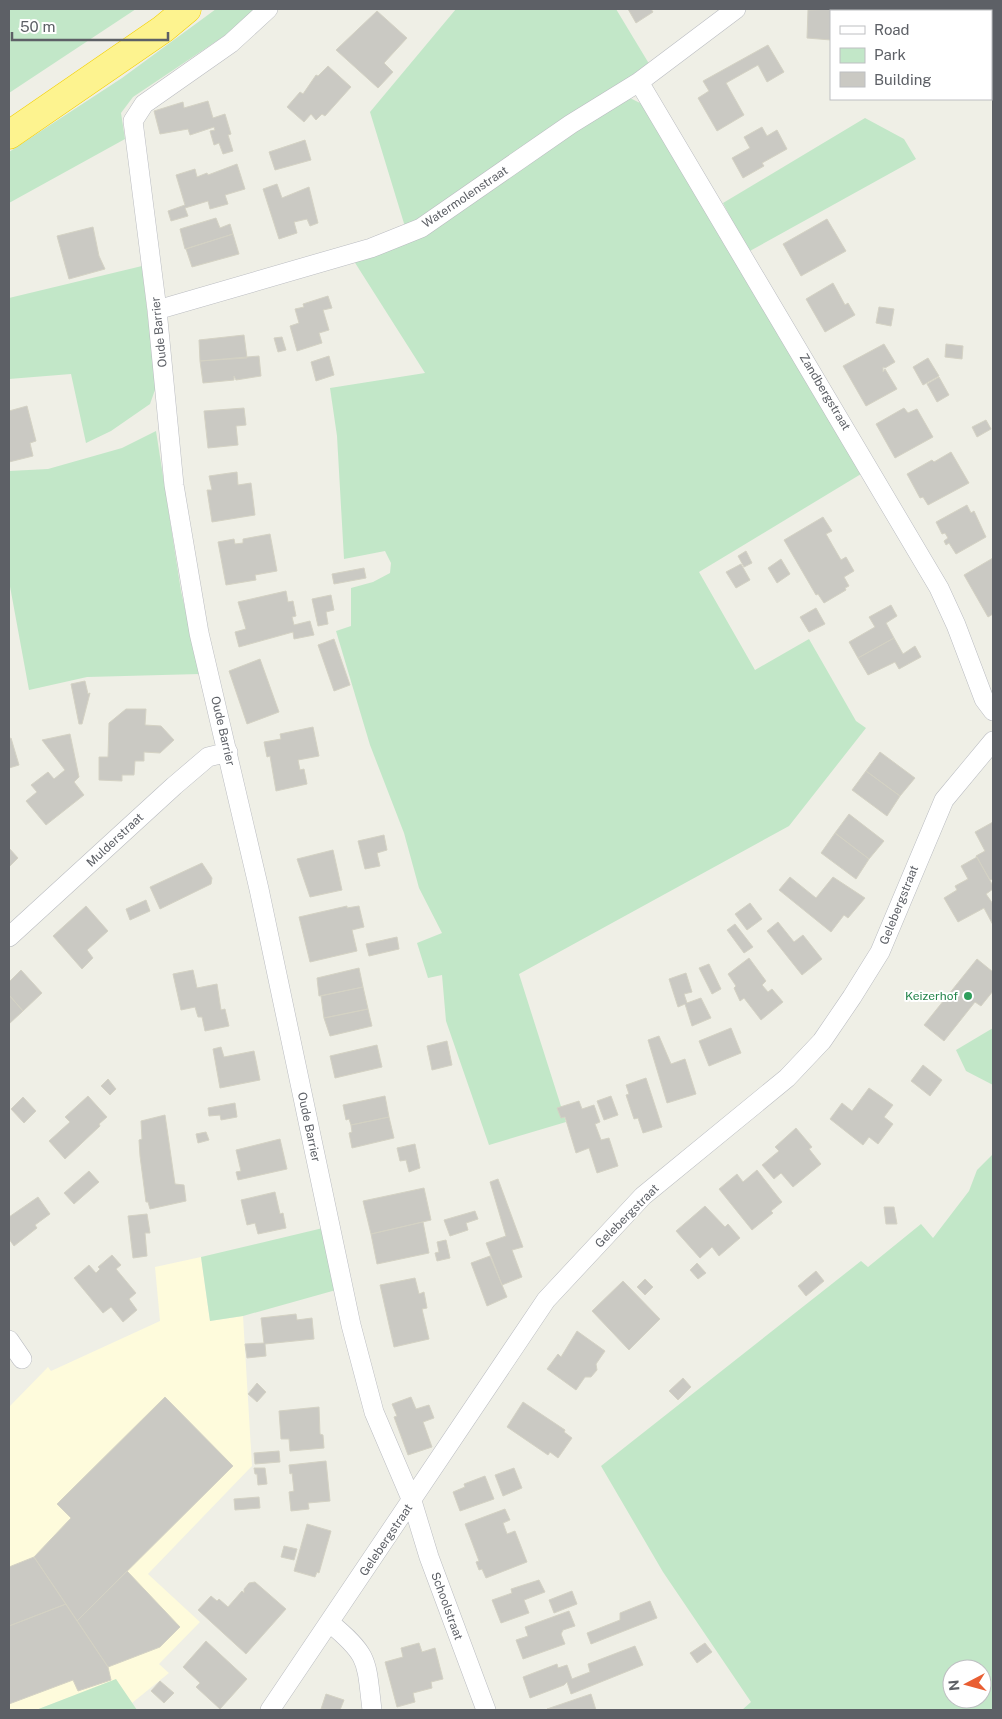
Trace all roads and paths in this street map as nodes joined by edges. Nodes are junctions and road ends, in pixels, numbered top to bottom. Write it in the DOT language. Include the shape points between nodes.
graph roads {
  1 [pos="164,9"];
  2 [pos="187,9"];
  3 [pos="268,9"];
  4 [pos="736,9"];
  5 [pos="639,82"];
  6 [pos="9,114"];
  7 [pos="9,134"];
  8 [pos="157,310"];
  9 [pos="993,711"];
  10 [pos="992,746"];
  11 [pos="228,752"];
  12 [pos="9,937"];
  13 [pos="9,1340"];
  14 [pos="22,1359"];
  15 [pos="412,1501"];
  16 [pos="330,1623"];
  17 [pos="270,1710"];
  18 [pos="372,1710"];
  19 [pos="486,1710"];
  1 -- 6 [label="highway"];
  2 -- 7 [label="highway" via="163,29"];
  3 -- 8 [label="street, Oude Barrier" via="231,43 144,104 133,122"];
  4 -- 5 [label="street, Watermolenstraat"];
  5 -- 8 [label="street, Watermolenstraat" via="571,124 421,228 370,248"];
  5 -- 9 [label="street, Zandbergstraat" via="939,588 984,699"];
  8 -- 11 [label="street, Oude Barrier" via="174,485 199,633"];
  10 -- 15 [label="street, Gelebergstraat" via="944,800 880,952 822,1041 787,1078 643,1196 546,1300"];
  11 -- 12 [label="street, Mulderstraat" via="208,757"];
  11 -- 15 [label="street, Oude Barrier" via="351,1325 374,1412"];
  13 -- 14 [label="street"];
  15 -- 16 [label="street, Gelebergstraat"];
  15 -- 19 [label="street, Schoolstraat" via="429,1557"];
  16 -- 17 [label="street, Gelebergstraat"];
  16 -- 18 [label="street" via="362,1654"];
}
